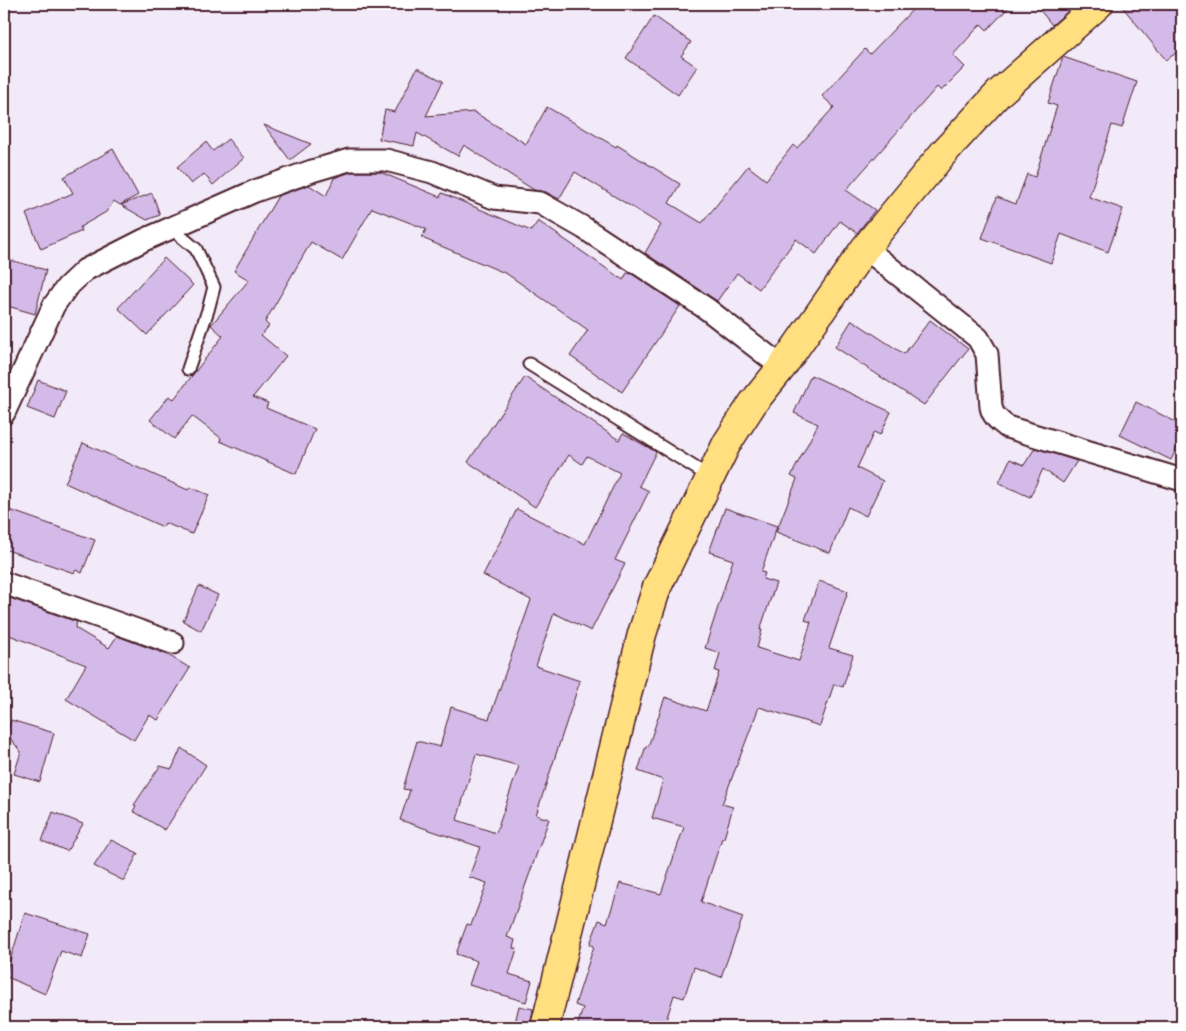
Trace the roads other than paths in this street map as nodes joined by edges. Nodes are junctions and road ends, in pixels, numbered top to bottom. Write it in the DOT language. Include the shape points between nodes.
graph roads {
  1 [pos="1099,4"];
  2 [pos="171,228"];
  3 [pos="865,248"];
  4 [pos="530,364"];
  5 [pos="782,367"];
  6 [pos="188,370"];
  7 [pos="4,413"];
  8 [pos="710,478"];
  9 [pos="1182,480"];
  10 [pos="4,583"];
  11 [pos="173,643"];
  12 [pos="545,1027"];
  1 -- 3 [label="main road" via="999,93 945,151"];
  2 -- 5 [label="street" via="255,190 312,171 350,160 386,160 432,172 494,198 540,203 707,309"];
  2 -- 6 [label="lane" via="196,248 214,287"];
  2 -- 7 [label="street" via="85,270 67,287 54,305"];
  3 -- 5 [label="main road"];
  3 -- 9 [label="street" via="978,338 988,354 991,407 999,421"];
  4 -- 8 [label="lane"];
  5 -- 8 [label="main road" via="727,443"];
  8 -- 12 [label="main road" via="657,587 642,634"];
  10 -- 11 [label="street"];
}
